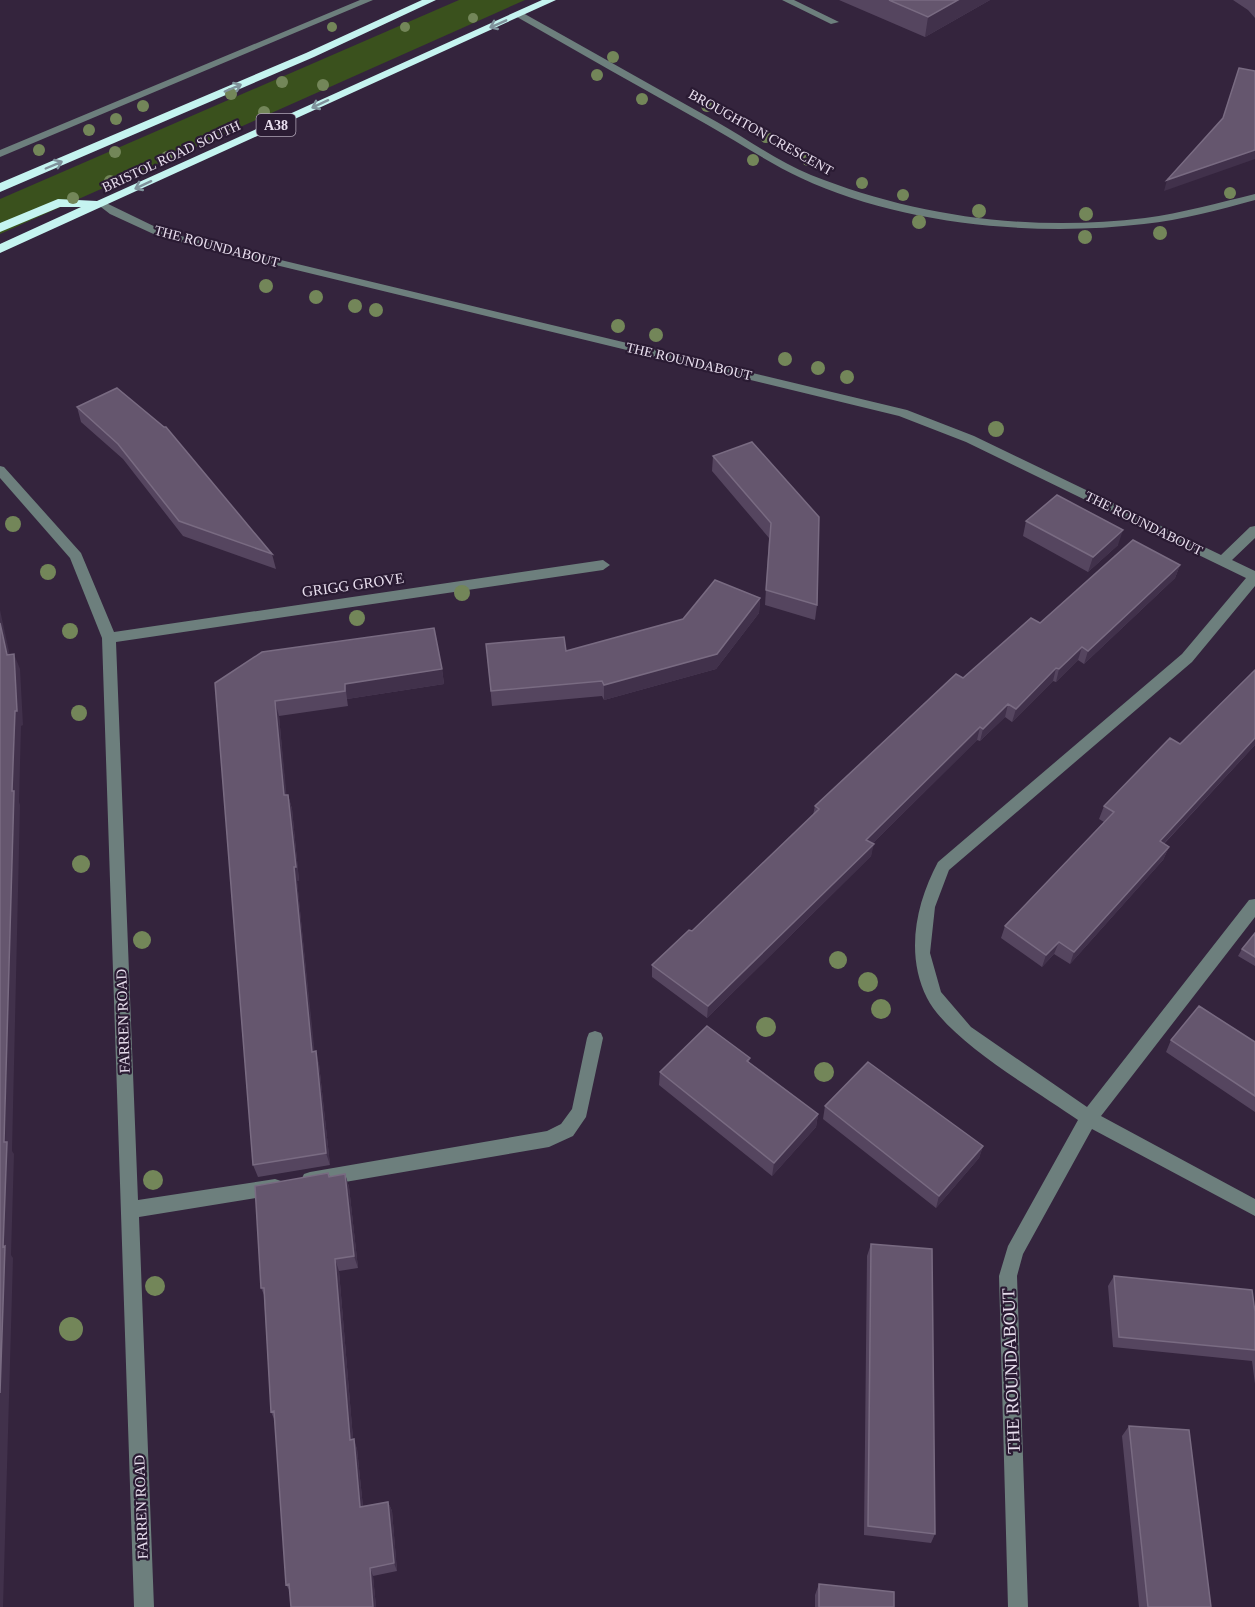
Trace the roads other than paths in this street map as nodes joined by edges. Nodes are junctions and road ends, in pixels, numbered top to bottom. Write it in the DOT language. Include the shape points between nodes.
graph roads {
  1 [pos="368,0"];
  2 [pos="431,0"];
  3 [pos="551,0"];
  4 [pos="787,0"];
  5 [pos="520,15"];
  6 [pos="834,22"];
  7 [pos="0,154"];
  8 [pos="0,188"];
  9 [pos="1255,197"];
  10 [pos="102,204"];
  11 [pos="0,228"];
  12 [pos="0,249"];
  13 [pos="0,470"];
  14 [pos="1255,530"];
  15 [pos="1222,562"];
  16 [pos="603,565"];
  17 [pos="109,638"];
  18 [pos="1255,905"];
  19 [pos="595,1038"];
  20 [pos="1089,1118"];
  21 [pos="1255,1208"];
  22 [pos="130,1210"];
  23 [pos="144,1607"];
  24 [pos="1018,1607"];
  1 -- 7 [label="street"];
  8 -- 2 [label="highway, one-way"];
  3 -- 5 [label="highway, BRISTOL ROAD SOUTH / A38"];
  4 -- 6 [label="street"];
  5 -- 9 [label="street, BROUGHTON CRESCENT" via="806,176 833,188 906,208 1002,225 1058,225 1161,220"];
  5 -- 10 [label="highway, BRISTOL ROAD SOUTH / A38, one-way"];
  10 -- 11 [label="highway" via="58,203"];
  10 -- 12 [label="highway, BRISTOL ROAD SOUTH / A38"];
  10 -- 15 [label="street, THE ROUNDABOUT" via="164,235 903,413 970,439"];
  13 -- 17 [label="street, FARREN ROAD" via="76,556"];
  14 -- 15 [label="street"];
  15 -- 20 [label="street, THE ROUNDABOUT" via="1255,577 1187,658 943,866 927,907 922,953 934,995 965,1032"];
  16 -- 17 [label="street, GRIGG GROVE"];
  17 -- 22 [label="street, FARREN ROAD"];
  18 -- 20 [label="street"];
  19 -- 22 [label="street" via="580,1112 567,1130 549,1139"];
  20 -- 21 [label="street, THE ROUNDABOUT"];
  20 -- 24 [label="street, THE ROUNDABOUT" via="1014,1252 1008,1276"];
  22 -- 23 [label="street, FARREN ROAD"];
}
